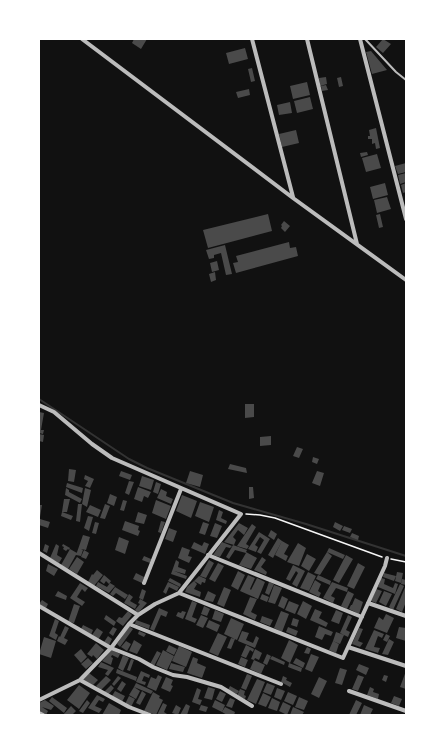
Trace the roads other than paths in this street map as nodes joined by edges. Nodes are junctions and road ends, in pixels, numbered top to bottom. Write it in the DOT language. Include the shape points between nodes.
graph roads {
  1 [pos="82,39"];
  2 [pos="252,39"];
  3 [pos="307,39"];
  4 [pos="360,39"];
  5 [pos="365,39"];
  6 [pos="406,80"];
  7 [pos="293,198"];
  8 [pos="406,219"];
  9 [pos="357,245"];
  10 [pos="406,280"];
  11 [pos="39,405"];
  12 [pos="181,489"];
  13 [pos="39,554"];
  14 [pos="208,555"];
  15 [pos="388,558"];
  16 [pos="144,583"];
  17 [pos="179,593"];
  18 [pos="368,603"];
  19 [pos="39,606"];
  20 [pos="138,615"];
  21 [pos="406,616"];
  22 [pos="362,617"];
  23 [pos="129,624"];
  24 [pos="348,647"];
  25 [pos="111,648"];
  26 [pos="406,666"];
  27 [pos="80,680"];
  28 [pos="281,684"];
  29 [pos="349,691"];
  30 [pos="39,700"];
  31 [pos="252,706"];
  32 [pos="406,711"];
  33 [pos="39,713"];
  34 [pos="43,715"];
  35 [pos="150,715"];
  1 -- 7 [label="street"];
  2 -- 7 [label="street"];
  3 -- 9 [label="street"];
  4 -- 8 [label="street"];
  5 -- 6 [label="lane"];
  7 -- 9 [label="street"];
  9 -- 10 [label="street"];
  11 -- 12 [label="street" via="54,412 112,458"];
  12 -- 14 [label="street" via="240,514"];
  12 -- 16 [label="street"];
  13 -- 20 [label="street"];
  14 -- 17 [label="street"];
  14 -- 22 [label="street"];
  15 -- 18 [label="street"];
  17 -- 20 [label="street"];
  17 -- 24 [label="street" via="343,658"];
  18 -- 21 [label="street"];
  18 -- 22 [label="street"];
  19 -- 25 [label="street"];
  20 -- 23 [label="street"];
  22 -- 24 [label="street"];
  23 -- 25 [label="street"];
  23 -- 28 [label="street"];
  24 -- 26 [label="street"];
  25 -- 27 [label="street"];
  25 -- 31 [label="street" via="173,676 187,677 221,687"];
  27 -- 30 [label="street"];
  27 -- 35 [label="street" via="129,707"];
  29 -- 32 [label="street"];
  33 -- 34 [label="street"];
}
